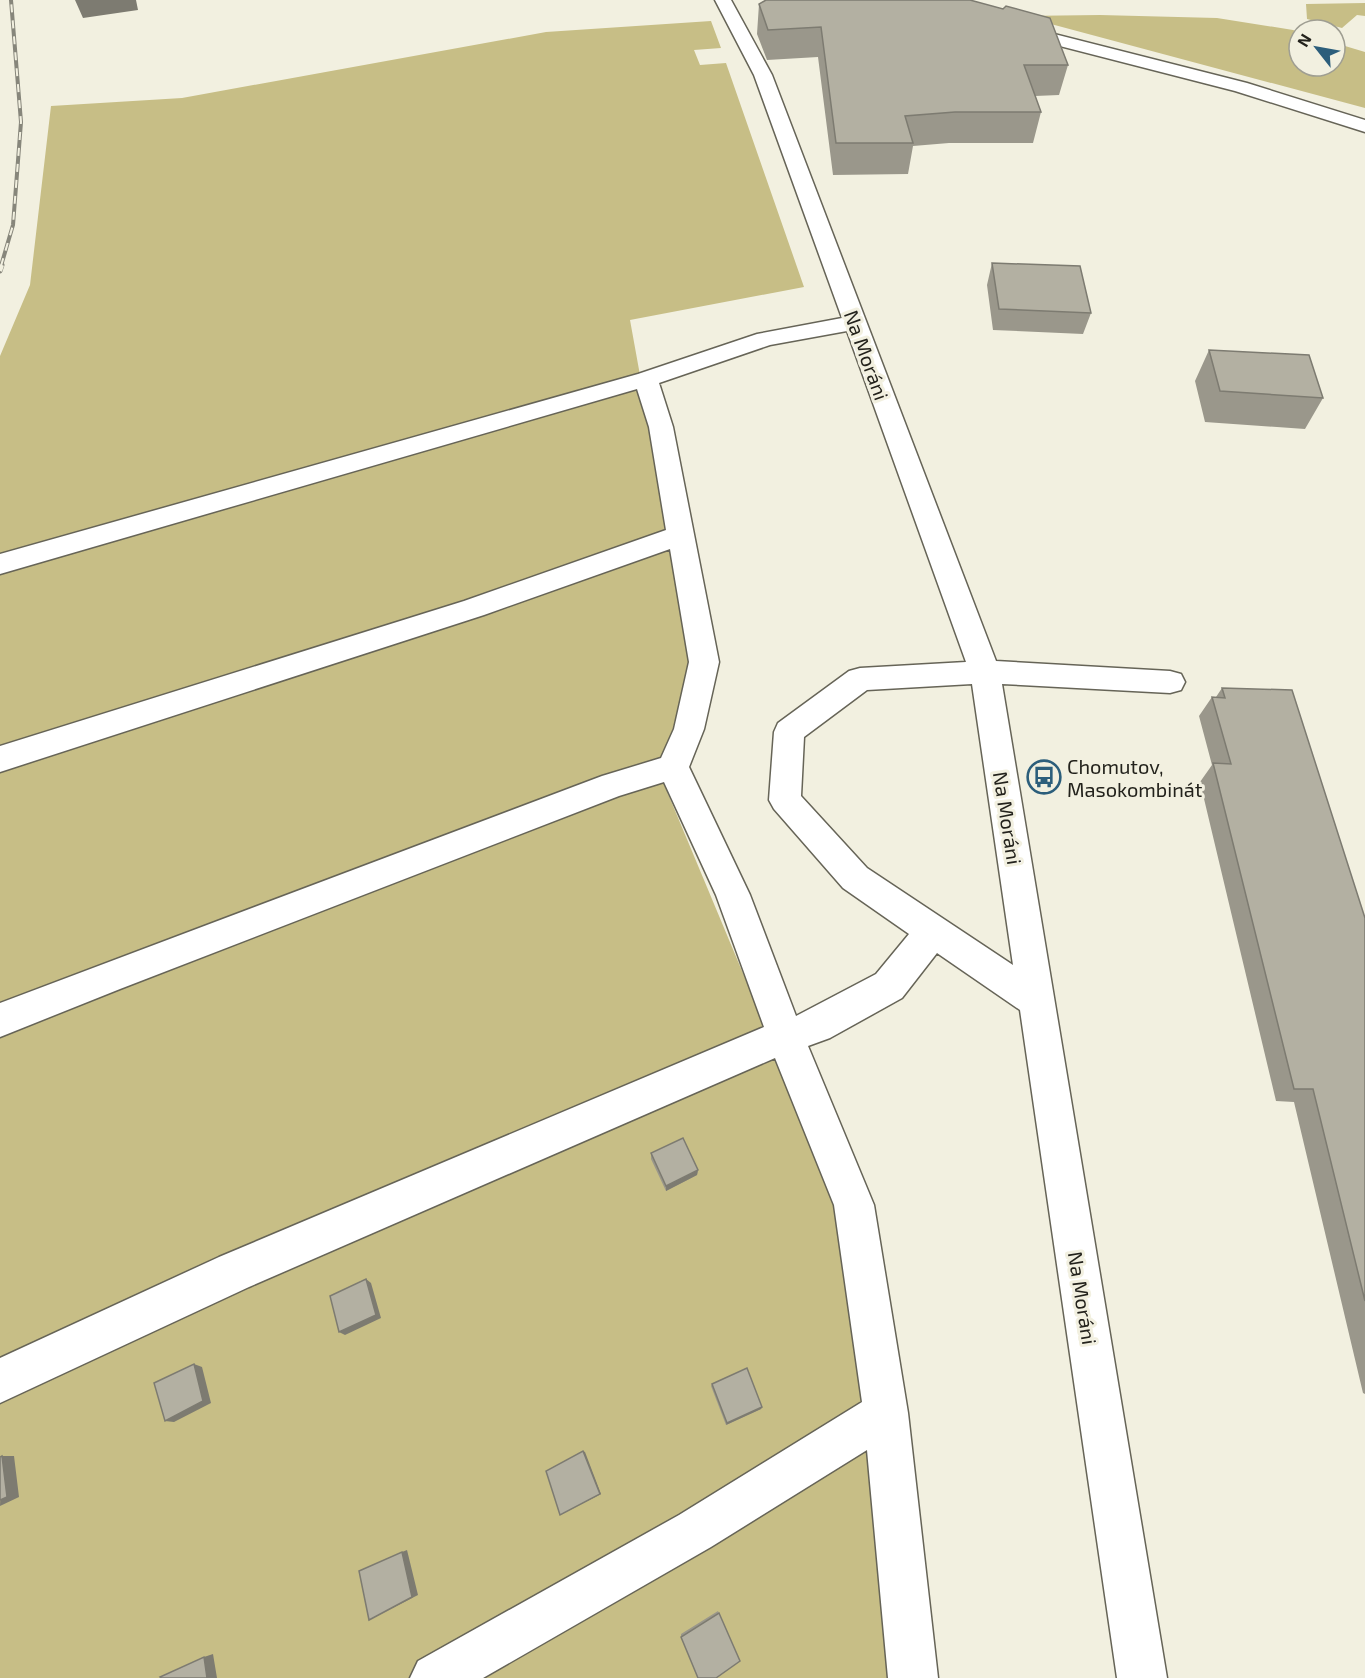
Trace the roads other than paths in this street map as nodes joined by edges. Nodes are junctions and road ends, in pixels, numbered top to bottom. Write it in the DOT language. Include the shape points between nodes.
graph roads {
  1 [pos="723,0"];
  2 [pos="993,23"];
  3 [pos="1365,126"];
  4 [pos="855,323"];
  5 [pos="646,379"];
  6 [pos="682,534"];
  7 [pos="0,564"];
  8 [pos="985,672"];
  9 [pos="1170,682"];
  10 [pos="0,759"];
  11 [pos="673,766"];
  12 [pos="933,931"];
  13 [pos="1038,1002"];
  14 [pos="0,1020"];
  15 [pos="786,1038"];
  16 [pos="0,1381"];
  17 [pos="886,1413"];
  18 [pos="435,1678"];
  19 [pos="913,1678"];
  20 [pos="1142,1678"];
  1 -- 4 [label="lane, Na Moráni" via="763,75"];
  2 -- 3 [label="lane" via="1241,87"];
  4 -- 5 [label="lane" via="765,339"];
  4 -- 8 [label="lane, Na Moráni"];
  5 -- 6 [label="lane" via="661,428"];
  5 -- 7 [label="lane"];
  6 -- 10 [label="lane" via="474,608"];
  6 -- 11 [label="lane" via="704,662 689,729"];
  8 -- 9 [label="lane"];
  8 -- 12 [label="lane" via="860,679 789,732 785,800 855,878"];
  8 -- 13 [label="lane, Na Moráni"];
  11 -- 14 [label="lane" via="613,785"];
  11 -- 15 [label="lane" via="733,895"];
  12 -- 13 [label="lane"];
  12 -- 15 [label="lane" via="889,986 817,1026"];
  13 -- 20 [label="lane, Na Moráni"];
  15 -- 16 [label="lane" via="751,1049 245,1267"];
  15 -- 17 [label="lane" via="854,1205"];
  17 -- 18 [label="lane" via="695,1531"];
  17 -- 19 [label="lane"];
}
